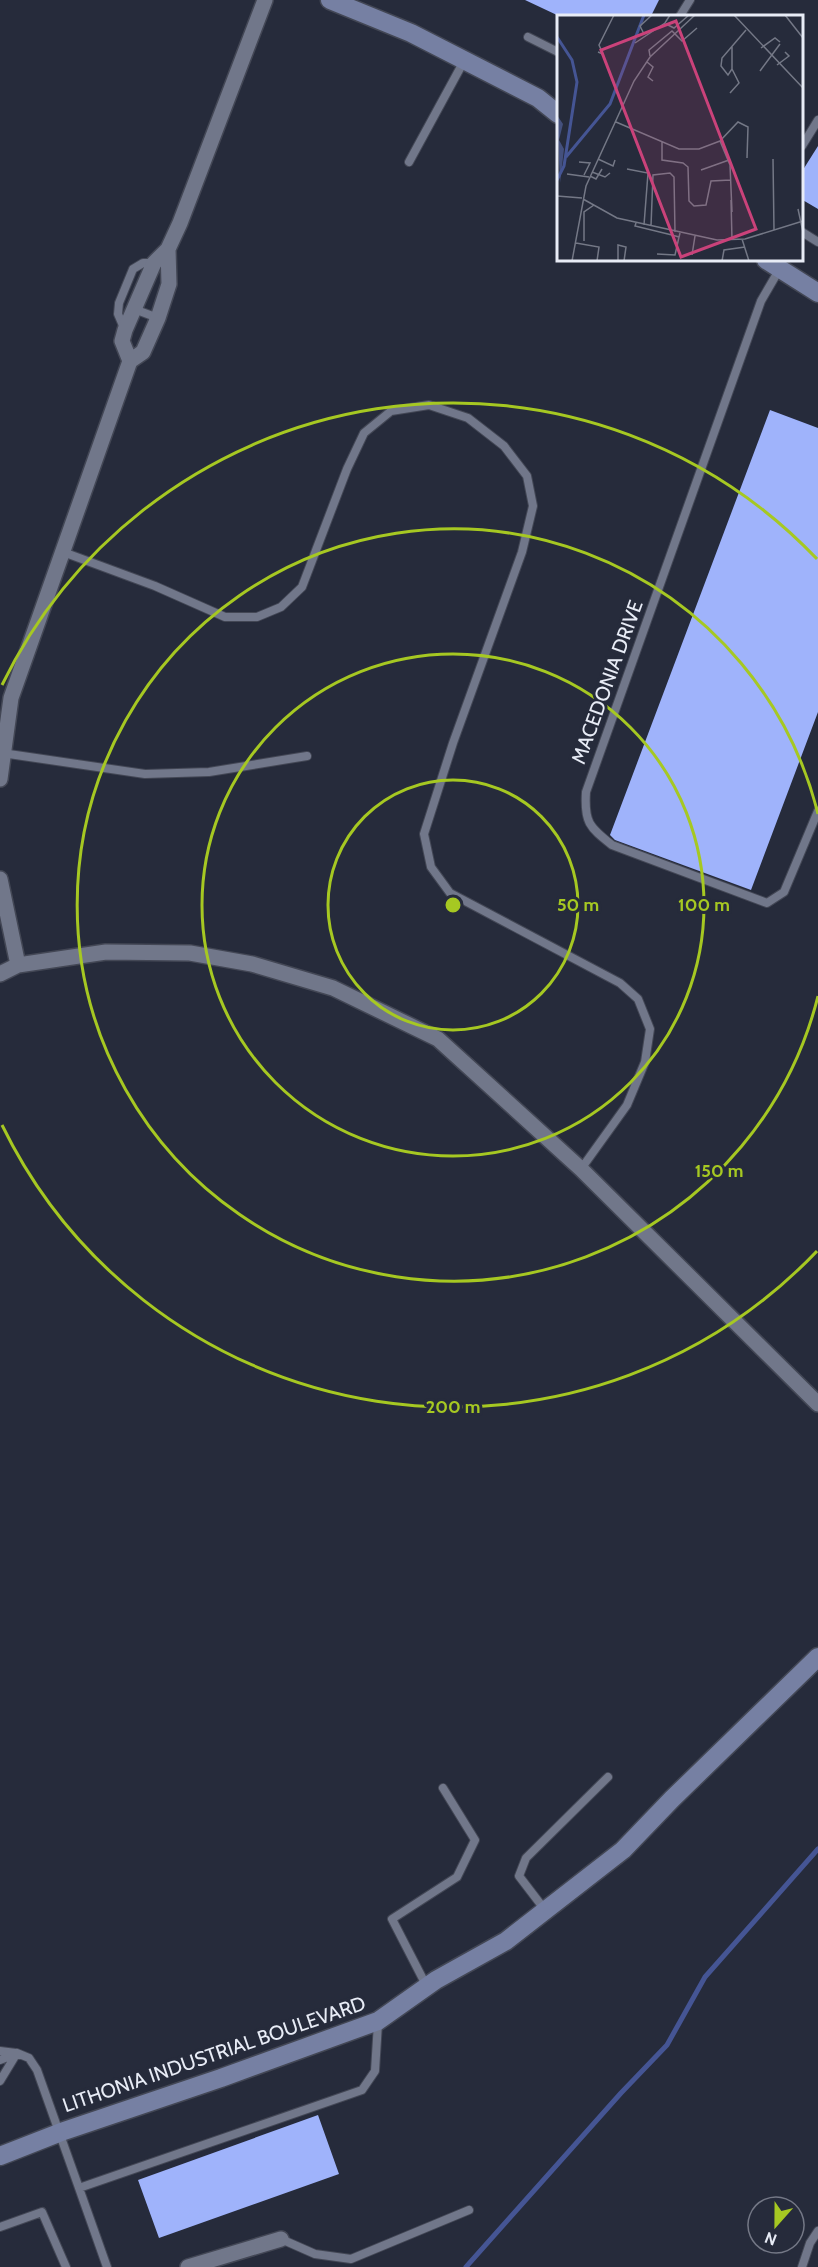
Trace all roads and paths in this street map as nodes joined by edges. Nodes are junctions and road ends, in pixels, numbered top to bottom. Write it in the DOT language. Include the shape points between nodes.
graph roads {
  1 [pos="265,0"];
  2 [pos="330,0"];
  3 [pos="690,0"];
  4 [pos="681,15"];
  5 [pos="528,37"];
  6 [pos="557,52"];
  7 [pos="465,61"];
  8 [pos="557,113"];
  9 [pos="818,120"];
  10 [pos="803,143"];
  11 [pos="409,162"];
  12 [pos="803,233"];
  13 [pos="818,243"];
  14 [pos="168,249"];
  15 [pos="154,263"];
  16 [pos="773,264"];
  17 [pos="818,293"];
  18 [pos="134,309"];
  19 [pos="158,318"];
  20 [pos="125,330"];
  21 [pos="130,361"];
  22 [pos="63,552"];
  23 [pos="2,753"];
  24 [pos="307,756"];
  25 [pos="0,779"];
  26 [pos="818,811"];
  27 [pos="0,879"];
  28 [pos="18,965"];
  29 [pos="0,974"];
  30 [pos="581,1169"];
  31 [pos="818,1404"];
  32 [pos="818,1657"];
  33 [pos="608,1777"];
  34 [pos="443,1788"];
  35 [pos="545,1910"];
  36 [pos="427,1987"];
  37 [pos="378,2021"];
  38 [pos="0,2052"];
  39 [pos="17,2054"];
  40 [pos="0,2060"];
  41 [pos="0,2072"];
  42 [pos="0,2081"];
  43 [pos="61,2132"];
  44 [pos="0,2156"];
  45 [pos="79,2188"];
  46 [pos="469,2210"];
  47 [pos="0,2227"];
  48 [pos="818,2231"];
  49 [pos="281,2239"];
  50 [pos="351,2263"];
  51 [pos="66,2267"];
  52 [pos="107,2267"];
  53 [pos="188,2267"];
  54 [pos="802,2267"];
  1 -- 14 [label="street"];
  2 -- 7 [label="main road" via="411,33"];
  3 -- 4 [label="lane"];
  5 -- 6 [label="lane"];
  7 -- 8 [label="main road" via="538,98"];
  7 -- 11 [label="lane"];
  9 -- 10 [label="lane"];
  12 -- 13 [label="lane"];
  14 -- 15 [label="street"];
  14 -- 19 [label="street" via="169,284"];
  15 -- 18 [label="street"];
  15 -- 20 [label="lane" via="143,263 133,269 119,303 118,314"];
  16 -- 17 [label="main road"];
  16 -- 26 [label="lane, MACEDONIA DRIVE" via="586,792 585,813 594,832 612,845 767,903 784,892"];
  18 -- 19 [label="lane"];
  18 -- 20 [label="street"];
  19 -- 21 [label="street" via="143,352"];
  20 -- 21 [label="street" via="122,341"];
  21 -- 22 [label="street"];
  22 -- 23 [label="street" via="11,698"];
  22 -- 30 [label="lane" via="225,617 257,617 281,607 302,587 364,433 391,411 429,405 468,418 504,446 527,476 532,506 522,552 424,834 431,867 450,893 620,983 638,999 650,1029 645,1062 627,1105"];
  23 -- 24 [label="lane" via="145,774 209,772"];
  23 -- 25 [label="street"];
  27 -- 28 [label="street"];
  28 -- 29 [label="street"];
  28 -- 30 [label="street" via="106,952 190,953 252,964 333,988 438,1039"];
  30 -- 31 [label="street"];
  32 -- 35 [label="main road, LITHONIA INDUSTRIAL BOULEVARD" via="623,1850"];
  33 -- 35 [label="lane" via="525,1858 519,1876"];
  34 -- 36 [label="lane" via="475,1840 457,1877 392,1919"];
  35 -- 36 [label="main road, LITHONIA INDUSTRIAL BOULEVARD" via="506,1941"];
  36 -- 37 [label="main road, LITHONIA INDUSTRIAL BOULEVARD"];
  37 -- 43 [label="main road, LITHONIA INDUSTRIAL BOULEVARD"];
  37 -- 45 [label="lane" via="375,2071 362,2090"];
  38 -- 39 [label="lane"];
  39 -- 40 [label="lane"];
  39 -- 41 [label="lane"];
  39 -- 42 [label="lane"];
  39 -- 43 [label="lane" via="29,2058 36,2070"];
  43 -- 44 [label="main road, LITHONIA INDUSTRIAL BOULEVARD"];
  43 -- 45 [label="lane"];
  45 -- 52 [label="lane"];
  46 -- 50 [label="lane"];
  47 -- 51 [label="lane" via="42,2212"];
  48 -- 54 [label="lane"];
  49 -- 50 [label="lane" via="315,2254"];
  49 -- 53 [label="street"];
}
